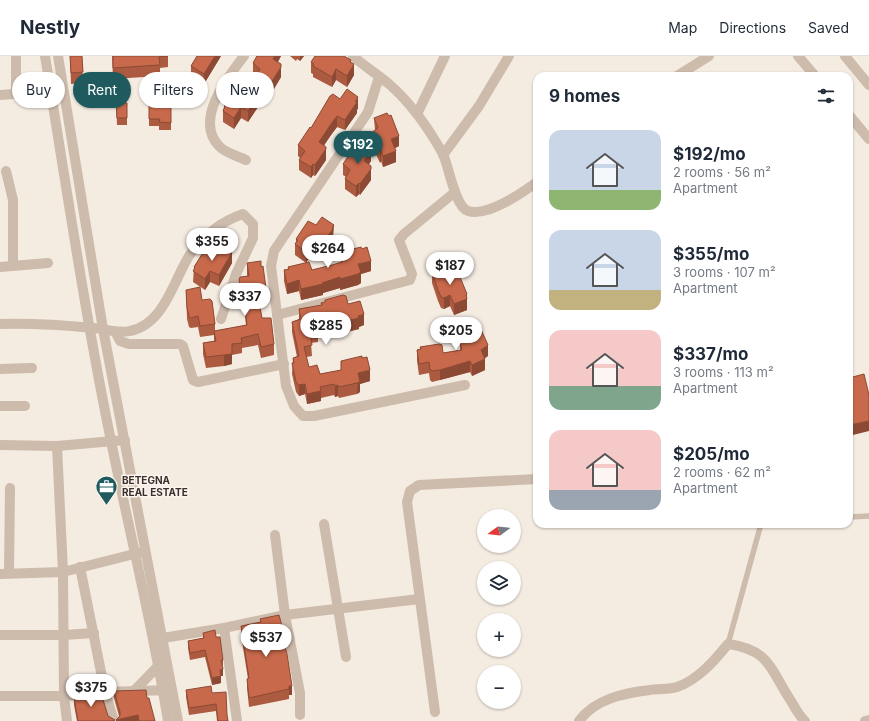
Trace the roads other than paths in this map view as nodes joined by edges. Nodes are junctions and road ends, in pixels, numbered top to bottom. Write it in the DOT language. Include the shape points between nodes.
graph roads {
  1 [pos="16,56"];
  2 [pos="45,56"];
  3 [pos="58,56"];
  4 [pos="244,56"];
  5 [pos="353,56"];
  6 [pos="445,56"];
  7 [pos="509,56"];
  8 [pos="708,56"];
  9 [pos="798,56"];
  10 [pos="845,56"];
  11 [pos="683,72"];
  12 [pos="812,72"];
  13 [pos="379,77"];
  14 [pos="869,85"];
  15 [pos="0,95"];
  16 [pos="417,114"];
  17 [pos="853,120"];
  18 [pos="869,139"];
  19 [pos="443,155"];
  20 [pos="246,160"];
  21 [pos="6,171"];
  22 [pos="533,185"];
  23 [pos="455,192"];
  24 [pos="48,263"];
  25 [pos="13,266"];
  26 [pos="0,267"];
  27 [pos="277,315"];
  28 [pos="221,319"];
  29 [pos="0,324"];
  30 [pos="90,328"];
  31 [pos="103,329"];
  32 [pos="116,333"];
  33 [pos="284,364"];
  34 [pos="32,368"];
  35 [pos="0,369"];
  36 [pos="465,385"];
  37 [pos="0,406"];
  38 [pos="24,406"];
  39 [pos="125,440"];
  40 [pos="111,441"];
  41 [pos="0,445"];
  42 [pos="57,446"];
  43 [pos="533,479"];
  44 [pos="10,488"];
  45 [pos="869,516"];
  46 [pos="853,517"];
  47 [pos="324,524"];
  48 [pos="760,528"];
  49 [pos="275,535"];
  50 [pos="140,553"];
  51 [pos="80,567"];
  52 [pos="63,572"];
  53 [pos="4,574"];
  54 [pos="419,599"];
  55 [pos="339,609"];
  56 [pos="285,615"];
  57 [pos="224,628"];
  58 [pos="94,633"];
  59 [pos="0,635"];
  60 [pos="64,635"];
  61 [pos="163,638"];
  62 [pos="728,644"];
  63 [pos="346,657"];
  64 [pos="167,658"];
  65 [pos="158,665"];
  66 [pos="168,690"];
  67 [pos="134,691"];
  68 [pos="105,692"];
  69 [pos="0,696"];
  70 [pos="64,696"];
  71 [pos="435,712"];
  72 [pos="300,715"];
  73 [pos="869,720"];
  74 [pos="67,721"];
  75 [pos="114,721"];
  76 [pos="168,721"];
  77 [pos="178,721"];
  78 [pos="237,721"];
  79 [pos="579,721"];
  80 [pos="805,721"];
  81 [pos="865,721"];
  1 -- 15 [label="street" via="16,91 14,94"];
  2 -- 30 [label="street"];
  3 -- 31 [label="street"];
  4 -- 20 [label="street" via="215,102 210,128 212,137 220,148"];
  5 -- 13 [label="street"];
  6 -- 16 [label="street"];
  7 -- 19 [label="street" via="479,106"];
  8 -- 11 [label="street"];
  9 -- 12 [label="street"];
  10 -- 14 [label="street"];
  13 -- 16 [label="street"];
  13 -- 27 [label="street" via="368,112 274,251 271,266"];
  16 -- 19 [label="street"];
  17 -- 18 [label="street"];
  19 -- 23 [label="street"];
  21 -- 25 [label="street" via="13,200"];
  22 -- 23 [label="street" via="506,202 484,211 474,212 466,211"];
  23 -- 27 [label="street" via="400,240 412,274 410,280"];
  24 -- 25 [label="street"];
  25 -- 26 [label="street"];
  27 -- 33 [label="street"];
  28 -- 32 [label="street" via="236,274 253,238 253,224 243,214 228,219 204,238 190,255 174,288 146,326"];
  29 -- 30 [label="street" via="33,323"];
  30 -- 31 [label="street"];
  30 -- 40 [label="street"];
  31 -- 32 [label="street"];
  31 -- 39 [label="street"];
  32 -- 33 [label="street" via="120,341 129,344 180,344 183,346 193,380 198,382"];
  33 -- 36 [label="street" via="286,386 294,406 303,416 314,416"];
  34 -- 35 [label="street"];
  37 -- 38 [label="street"];
  39 -- 40 [label="street"];
  39 -- 50 [label="street"];
  40 -- 42 [label="street"];
  40 -- 50 [label="street"];
  41 -- 42 [label="street"];
  42 -- 52 [label="street"];
  43 -- 54 [label="street" via="419,485 410,491 407,502"];
  44 -- 53 [label="street"];
  45 -- 46 [label="lane"];
  47 -- 55 [label="street"];
  48 -- 62 [label="lane"];
  49 -- 56 [label="street"];
  50 -- 51 [label="street"];
  50 -- 61 [label="street"];
  50 -- 65 [label="street"];
  51 -- 52 [label="street"];
  51 -- 58 [label="street"];
  52 -- 53 [label="street"];
  52 -- 60 [label="street"];
  54 -- 55 [label="street"];
  54 -- 71 [label="street"];
  55 -- 56 [label="street"];
  55 -- 63 [label="street"];
  56 -- 57 [label="street"];
  56 -- 72 [label="street" via="300,693"];
  57 -- 61 [label="street"];
  57 -- 78 [label="street"];
  58 -- 60 [label="street"];
  58 -- 68 [label="street"];
  59 -- 60 [label="street"];
  60 -- 70 [label="street"];
  61 -- 64 [label="street"];
  62 -- 79 [label="street" via="700,674 677,687 642,691 605,701 587,711"];
  62 -- 80 [label="street" via="756,651 773,670"];
  64 -- 65 [label="street"];
  64 -- 66 [label="street"];
  65 -- 66 [label="street"];
  65 -- 67 [label="street"];
  66 -- 67 [label="street"];
  66 -- 76 [label="street"];
  66 -- 77 [label="street"];
  67 -- 68 [label="street"];
  68 -- 70 [label="street"];
  68 -- 75 [label="street"];
  69 -- 70 [label="street"];
  70 -- 74 [label="street"];
  73 -- 81 [label="street"];
}
